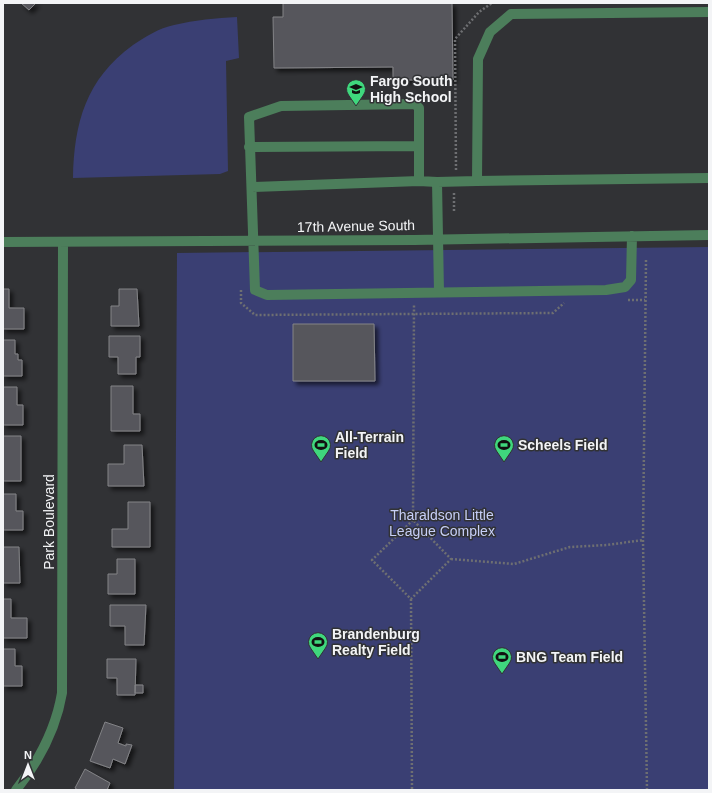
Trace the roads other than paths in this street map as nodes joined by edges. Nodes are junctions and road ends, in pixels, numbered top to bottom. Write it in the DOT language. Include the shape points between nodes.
graph roads {
  1 [pos="709,12"];
  2 [pos="419,146"];
  3 [pos="249,147"];
  4 [pos="709,178"];
  5 [pos="419,181"];
  6 [pos="477,181"];
  7 [pos="437,182"];
  8 [pos="252,187"];
  9 [pos="709,235"];
  10 [pos="632,236"];
  11 [pos="438,239"];
  12 [pos="253,241"];
  13 [pos="3,242"];
  14 [pos="63,242"];
  15 [pos="439,292"];
  16 [pos="16,790"];
  1 -- 6 [label="street" via="511,14 490,32 478,59"];
  2 -- 3 [label="street"];
  2 -- 3 [label="street" via="418,108 415,104 281,106 249,117"];
  2 -- 5 [label="street"];
  3 -- 8 [label="street"];
  4 -- 6 [label="street"];
  5 -- 7 [label="street"];
  5 -- 8 [label="street"];
  6 -- 7 [label="street"];
  7 -- 11 [label="street"];
  8 -- 12 [label="street"];
  9 -- 10 [label="street, 17th Avenue South"];
  10 -- 11 [label="street, 17th Avenue South"];
  10 -- 15 [label="street" via="631,280 625,287 606,290"];
  11 -- 12 [label="street, 17th Avenue South"];
  11 -- 15 [label="street"];
  12 -- 14 [label="street, 17th Avenue South"];
  12 -- 15 [label="street" via="255,290 267,295"];
  13 -- 14 [label="street, 17th Avenue South"];
  14 -- 16 [label="street, Park Boulevard" via="62,693 59,712 44,750"];
}
